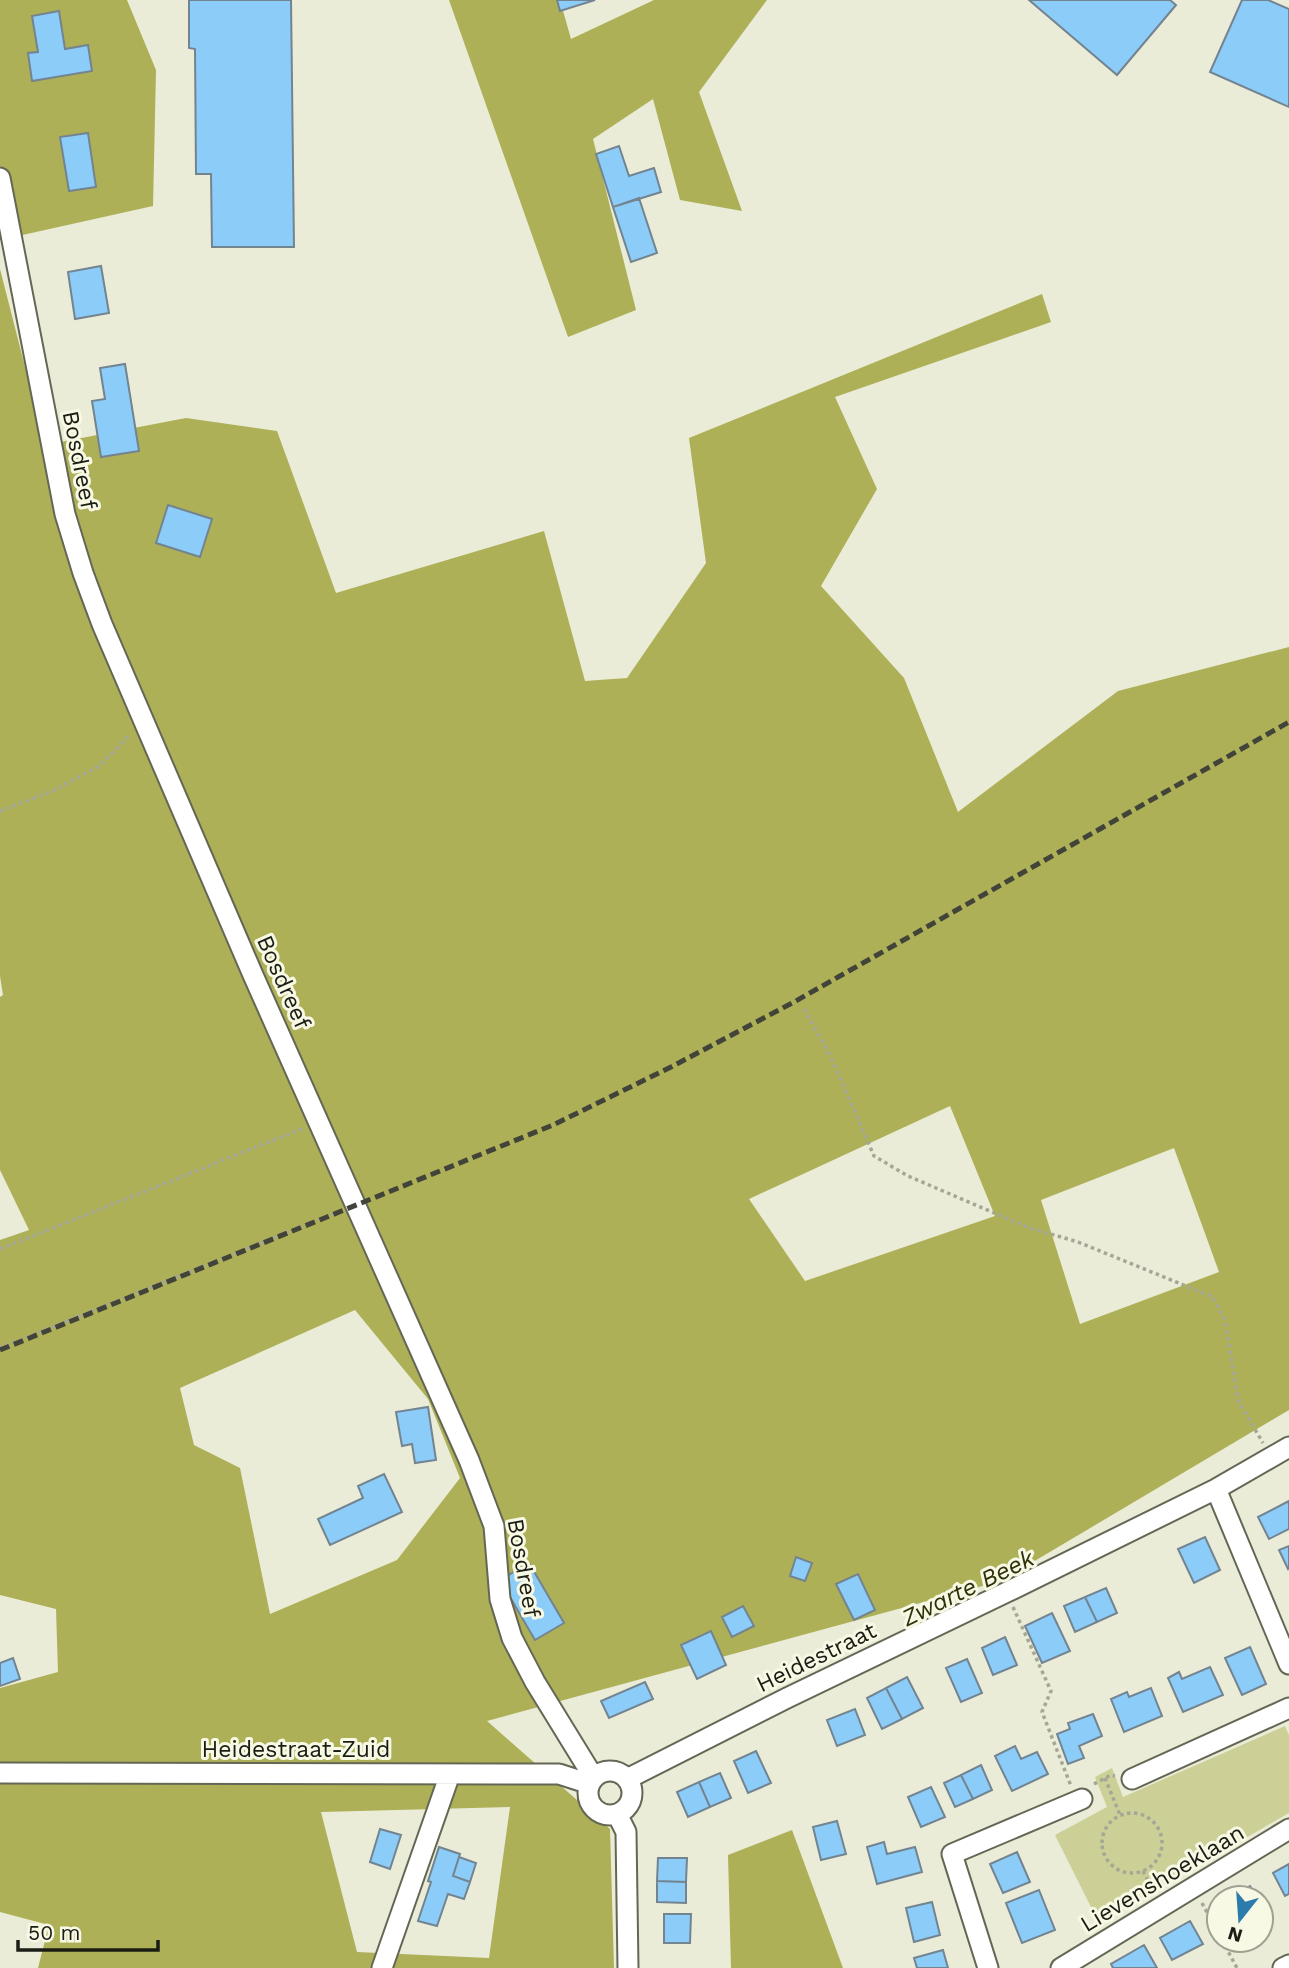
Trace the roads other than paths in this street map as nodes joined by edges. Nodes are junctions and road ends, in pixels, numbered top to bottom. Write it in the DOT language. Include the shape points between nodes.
graph roads {
  1 [pos="0,178"];
  2 [pos="1289,1447"];
  3 [pos="1216,1489"];
  4 [pos="1289,1664"];
  5 [pos="1289,1708"];
  6 [pos="0,1773"];
  7 [pos="450,1773"];
  8 [pos="627,1779"];
  9 [pos="1132,1779"];
  10 [pos="592,1781"];
  11 [pos="1082,1799"];
  12 [pos="617,1814"];
  13 [pos="1289,1829"];
  14 [pos="1289,1965"];
  15 [pos="382,1968"];
  16 [pos="628,1968"];
  17 [pos="988,1968"];
  18 [pos="1061,1968"];
  19 [pos="1283,1968"];
  1 -- 10 [label="street, Bosdreef" via="71,535 102,624 488,1506 497,1544 500,1599 512,1638"];
  2 -- 3 [label="street, Heidestraat"];
  3 -- 4 [label="street"];
  3 -- 8 [label="street, Heidestraat"];
  5 -- 9 [label="street"];
  6 -- 7 [label="street, Heidestraat-Zuid"];
  7 -- 10 [label="street, Heidestraat-Zuid" via="559,1774"];
  7 -- 15 [label="street"];
  8 -- 10 [label="street" via="617,1772 604,1772"];
  8 -- 12 [label="street" via="631,1799"];
  10 -- 12 [label="street" via="588,1797 593,1808 604,1815"];
  11 -- 17 [label="street" via="952,1854"];
  12 -- 16 [label="street" via="626,1832"];
  13 -- 18 [label="street, Lievenshoeklaan"];
  14 -- 19 [label="street"];
}
